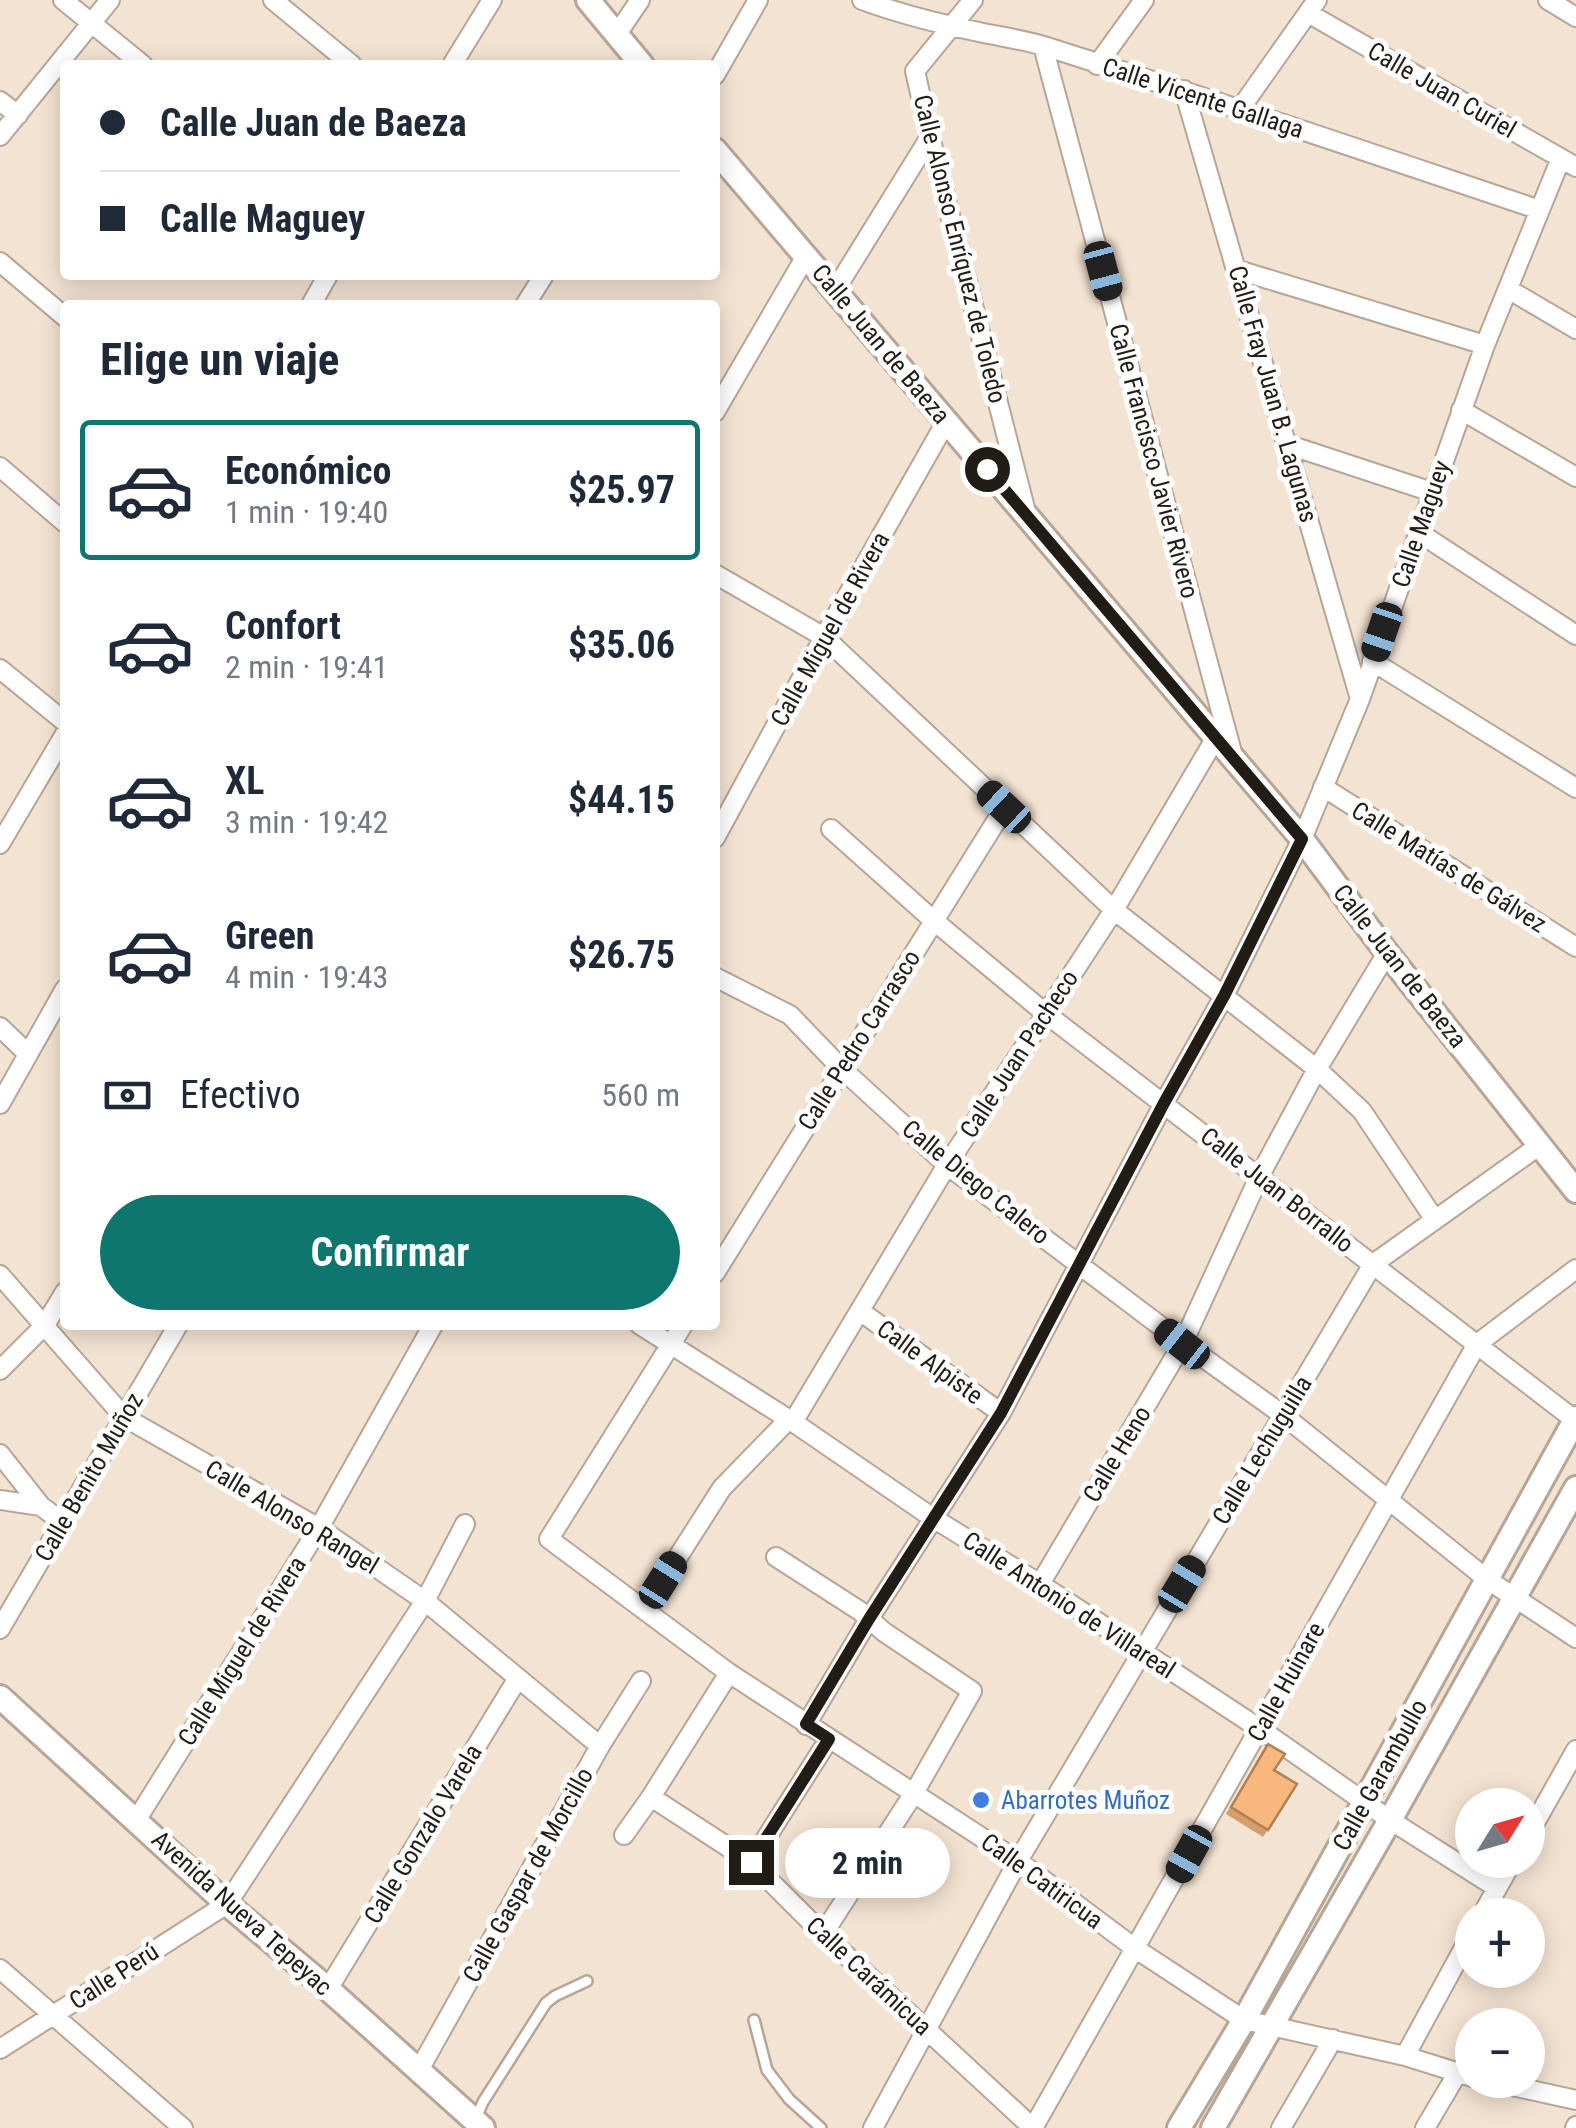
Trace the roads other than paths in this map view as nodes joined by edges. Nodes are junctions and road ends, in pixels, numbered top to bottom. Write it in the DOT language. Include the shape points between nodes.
graph roads {
  1 [pos="63,0"];
  2 [pos="110,0"];
  3 [pos="272,0"];
  4 [pos="588,0"];
  5 [pos="640,0"];
  6 [pos="758,0"];
  7 [pos="862,0"];
  8 [pos="973,0"];
  9 [pos="1144,0"];
  10 [pos="1548,0"];
  11 [pos="485,3"];
  12 [pos="888,5"];
  13 [pos="1313,7"];
  14 [pos="1576,17"];
  15 [pos="91,22"];
  16 [pos="953,27"];
  17 [pos="617,34"];
  18 [pos="1043,46"];
  19 [pos="61,60"];
  20 [pos="137,60"];
  21 [pos="346,60"];
  22 [pos="455,60"];
  23 [pos="638,60"];
  24 [pos="60,61"];
  25 [pos="1097,65"];
  26 [pos="720,66"];
  27 [pos="1184,90"];
  28 [pos="0,100"];
  29 [pos="1240,109"];
  30 [pos="18,115"];
  31 [pos="0,136"];
  32 [pos="930,137"];
  33 [pos="720,156"];
  34 [pos="1568,162"];
  35 [pos="1540,210"];
  36 [pos="806,256"];
  37 [pos="0,262"];
  38 [pos="1238,270"];
  39 [pos="1508,289"];
  40 [pos="834,292"];
  41 [pos="60,313"];
  42 [pos="1576,329"];
  43 [pos="1485,345"];
  44 [pos="720,403"];
  45 [pos="1460,410"];
  46 [pos="946,422"];
  47 [pos="1286,444"];
  48 [pos="0,467"];
  49 [pos="1576,477"];
  50 [pos="1432,492"];
  51 [pos="1027,516"];
  52 [pos="60,519"];
  53 [pos="1418,532"];
  54 [pos="720,577"];
  55 [pos="1576,635"];
  56 [pos="824,638"];
  57 [pos="1372,661"];
  58 [pos="0,670"];
  59 [pos="1360,699"];
  60 [pos="60,718"];
  61 [pos="1215,739"];
  62 [pos="60,742"];
  63 [pos="1234,760"];
  64 [pos="1323,787"];
  65 [pos="1576,788"];
  66 [pos="1004,807"];
  67 [pos="720,829"];
  68 [pos="831,829"];
  69 [pos="1302,839"];
  70 [pos="0,844"];
  71 [pos="1114,910"];
  72 [pos="934,920"];
  73 [pos="1576,947"];
  74 [pos="1387,953"];
  75 [pos="720,987"];
  76 [pos="1224,996"];
  77 [pos="60,998"];
  78 [pos="1045,1013"];
  79 [pos="0,1027"];
  80 [pos="28,1053"];
  81 [pos="841,1068"];
  82 [pos="1317,1069"];
  83 [pos="1164,1103"];
  84 [pos="0,1104"];
  85 [pos="1540,1145"];
  86 [pos="947,1165"];
  87 [pos="1259,1177"];
  88 [pos="1574,1181"];
  89 [pos="1435,1220"];
  90 [pos="1079,1263"];
  91 [pos="1373,1264"];
  92 [pos="720,1265"];
  93 [pos="1576,1269"];
  94 [pos="0,1275"];
  95 [pos="60,1300"];
  96 [pos="860,1310"];
  97 [pos="45,1325"];
  98 [pos="175,1330"];
  99 [pos="430,1330"];
  100 [pos="649,1330"];
  101 [pos="680,1330"];
  102 [pos="672,1343"];
  103 [pos="1182,1344"];
  104 [pos="1476,1344"];
  105 [pos="0,1370"];
  106 [pos="1001,1413"];
  107 [pos="1283,1416"];
  108 [pos="124,1417"];
  109 [pos="1575,1419"];
  110 [pos="791,1421"];
  111 [pos="0,1454"];
  112 [pos="1576,1488"];
  113 [pos="0,1500"];
  114 [pos="1388,1501"];
  115 [pos="41,1506"];
  116 [pos="933,1518"];
  117 [pos="62,1522"];
  118 [pos="465,1524"];
  119 [pos="319,1528"];
  120 [pos="776,1557"];
  121 [pos="1488,1580"];
  122 [pos="1040,1584"];
  123 [pos="1514,1598"];
  124 [pos="425,1601"];
  125 [pos="644,1610"];
  126 [pos="869,1619"];
  127 [pos="0,1629"];
  128 [pos="1576,1638"];
  129 [pos="1141,1651"];
  130 [pos="728,1673"];
  131 [pos="518,1678"];
  132 [pos="641,1682"];
  133 [pos="0,1697"];
  134 [pos="806,1724"];
  135 [pos="1260,1728"];
  136 [pos="829,1739"];
  137 [pos="600,1746"];
  138 [pos="1576,1750"];
  139 [pos="914,1793"];
  140 [pos="651,1797"];
  141 [pos="1365,1803"];
  142 [pos="1545,1805"];
  143 [pos="137,1819"];
  144 [pos="1390,1820"];
  145 [pos="624,1835"];
  146 [pos="1018,1861"];
  147 [pos="751,1862"];
  148 [pos="1503,1878"];
  149 [pos="1497,1888"];
  150 [pos="1491,1898"];
  151 [pos="227,1904"];
  152 [pos="824,1934"];
  153 [pos="1136,1949"];
  154 [pos="1455,1964"];
  155 [pos="0,1969"];
  156 [pos="587,1980"];
  157 [pos="328,1990"];
  158 [pos="53,2015"];
  159 [pos="754,2020"];
  160 [pos="1244,2020"];
  161 [pos="1270,2026"];
  162 [pos="928,2030"];
  163 [pos="1333,2039"];
  164 [pos="0,2049"];
  165 [pos="1405,2056"];
  166 [pos="419,2070"];
  167 [pos="1455,2073"];
  168 [pos="1455,2088"];
  169 [pos="1545,2093"];
  170 [pos="1576,2100"];
  171 [pos="479,2124"];
  172 [pos="182,2128"];
  173 [pos="821,2128"];
  174 [pos="873,2128"];
  175 [pos="1033,2128"];
  176 [pos="1179,2128"];
  177 [pos="1213,2128"];
  178 [pos="1281,2128"];
  179 [pos="1426,2128"];
  1 -- 15 [label="street"];
  2 -- 15 [label="street"];
  3 -- 21 [label="street"];
  4 -- 17 [label="street"];
  5 -- 17 [label="street"];
  6 -- 26 [label="street"];
  7 -- 12 [label="street, Calle Vicente Gallaga"];
  8 -- 16 [label="street, Calle Alonso Enríquez de Toledo"];
  9 -- 25 [label="street"];
  10 -- 14 [label="street"];
  11 -- 22 [label="street"];
  12 -- 16 [label="street, Calle Vicente Gallaga"];
  13 -- 29 [label="street"];
  13 -- 34 [label="street, Calle Juan Curiel"];
  15 -- 19 [label="street"];
  15 -- 20 [label="street"];
  16 -- 18 [label="street, Calle Vicente Gallaga"];
  16 -- 32 [label="street, Calle Alonso Enríquez de Toledo" via="915,71"];
  17 -- 23 [label="street"];
  18 -- 25 [label="street, Calle Vicente Gallaga"];
  18 -- 63 [label="street, Calle Francisco Javier Rivero"];
  24 -- 30 [label="street"];
  25 -- 27 [label="street, Calle Vicente Gallaga"];
  27 -- 29 [label="street, Calle Vicente Gallaga"];
  27 -- 38 [label="street, Calle Fray Juan B. Lagunas"];
  28 -- 30 [label="street"];
  29 -- 35 [label="street, Calle Vicente Gallaga"];
  30 -- 31 [label="street"];
  32 -- 40 [label="street"];
  32 -- 51 [label="street, Calle Alonso Enríquez de Toledo"];
  33 -- 36 [label="street, Calle Juan de Baeza"];
  34 -- 35 [label="street, Calle Maguey"];
  35 -- 39 [label="street, Calle Maguey"];
  36 -- 40 [label="street, Calle Juan de Baeza"];
  36 -- 44 [label="street"];
  37 -- 41 [label="street"];
  38 -- 43 [label="street"];
  38 -- 47 [label="street, Calle Fray Juan B. Lagunas"];
  39 -- 42 [label="street"];
  39 -- 43 [label="street, Calle Maguey"];
  40 -- 46 [label="street, Calle Juan de Baeza"];
  43 -- 45 [label="street, Calle Maguey"];
  45 -- 49 [label="street"];
  45 -- 50 [label="street, Calle Maguey"];
  46 -- 51 [label="street, Calle Juan de Baeza"];
  46 -- 56 [label="street, Calle Miguel de Rivera"];
  47 -- 50 [label="street"];
  47 -- 59 [label="street, Calle Fray Juan B. Lagunas"];
  48 -- 52 [label="street"];
  50 -- 53 [label="street, Calle Maguey"];
  51 -- 61 [label="street, Calle Juan de Baeza"];
  53 -- 55 [label="street"];
  53 -- 57 [label="street, Calle Maguey"];
  54 -- 56 [label="street"];
  56 -- 66 [label="street"];
  56 -- 67 [label="street, Calle Miguel de Rivera"];
  57 -- 59 [label="street, Calle Maguey"];
  57 -- 65 [label="street"];
  58 -- 60 [label="street"];
  59 -- 64 [label="street, Calle Maguey"];
  61 -- 63 [label="street, Calle Juan de Baeza"];
  61 -- 71 [label="street, Calle Juan Pacheco"];
  62 -- 70 [label="street"];
  63 -- 69 [label="street, Calle Juan de Baeza"];
  64 -- 69 [label="street, Calle Maguey"];
  64 -- 73 [label="street, Calle Matías de Gálvez"];
  66 -- 71 [label="street"];
  66 -- 72 [label="street, Calle Pedro Carrasco"];
  68 -- 72 [label="street, Calle Juan Borrallo"];
  69 -- 74 [label="street, Calle Juan de Baeza"];
  69 -- 76 [label="street, Calle Maguey"];
  71 -- 76 [label="street"];
  71 -- 78 [label="street, Calle Juan Pacheco"];
  72 -- 78 [label="street, Calle Juan Borrallo"];
  72 -- 81 [label="street, Calle Pedro Carrasco"];
  74 -- 82 [label="street, Calle Heno"];
  74 -- 85 [label="street, Calle Juan de Baeza"];
  75 -- 81 [label="street, Calle Diego Calero" via="790,1015"];
  76 -- 82 [label="street"];
  76 -- 83 [label="street, Calle Maguey"];
  77 -- 80 [label="street"];
  78 -- 83 [label="street, Calle Juan Borrallo"];
  78 -- 86 [label="street, Calle Juan Pacheco"];
  79 -- 80 [label="street"];
  80 -- 84 [label="street"];
  81 -- 86 [label="street, Calle Diego Calero"];
  81 -- 92 [label="street, Calle Pedro Carrasco"];
  82 -- 87 [label="street, Calle Heno"];
  82 -- 89 [label="street" via="1362,1111"];
  83 -- 87 [label="street, Calle Juan Borrallo"];
  83 -- 90 [label="street, Calle Maguey"];
  85 -- 88 [label="street, Calle Juan de Baeza"];
  85 -- 89 [label="street, Calle Lechuguilla"];
  86 -- 90 [label="street, Calle Diego Calero"];
  86 -- 96 [label="street, Calle Juan Pacheco"];
  87 -- 91 [label="street, Calle Juan Borrallo"];
  87 -- 103 [label="street, Calle Heno"];
  89 -- 91 [label="street, Calle Lechuguilla"];
  90 -- 103 [label="street, Calle Diego Calero"];
  90 -- 106 [label="street, Calle Maguey"];
  91 -- 104 [label="street, Calle Juan Borrallo"];
  91 -- 107 [label="street, Calle Lechuguilla"];
  93 -- 104 [label="street, Calle Huinare"];
  94 -- 97 [label="street, Calle Alonso Rangel"];
  95 -- 97 [label="street"];
  96 -- 106 [label="street, Calle Alpiste"];
  96 -- 110 [label="street, Calle Juan Pacheco"];
  97 -- 105 [label="street"];
  97 -- 108 [label="street, Calle Alonso Rangel"];
  98 -- 108 [label="street, Calle Benito Muñoz"];
  99 -- 119 [label="street, Calle Miguel de Rivera"];
  100 -- 102 [label="street, Calle Antonio de Villareal"];
  101 -- 102 [label="street"];
  102 -- 110 [label="street, Calle Antonio de Villareal"];
  102 -- 125 [label="street, Calle Catiricua" via="549,1539"];
  103 -- 107 [label="street, Calle Diego Calero"];
  103 -- 122 [label="street, Calle Heno"];
  104 -- 109 [label="street, Calle Juan Borrallo"];
  104 -- 114 [label="street, Calle Huinare"];
  106 -- 116 [label="street, Calle Maguey"];
  107 -- 114 [label="street, Calle Diego Calero"];
  107 -- 129 [label="street, Calle Lechuguilla"];
  108 -- 117 [label="street, Calle Benito Muñoz"];
  108 -- 119 [label="street, Calle Alonso Rangel"];
  109 -- 121 [label="street, Calle Garambullo"];
  110 -- 116 [label="street, Calle Antonio de Villareal"];
  110 -- 125 [label="street, Calle Juan Pacheco" via="722,1488"];
  111 -- 115 [label="street"];
  112 -- 123 [label="street, Calle Garambullo"];
  113 -- 115 [label="street"];
  114 -- 121 [label="street, Calle Diego Calero"];
  114 -- 135 [label="street, Calle Huinare"];
  115 -- 117 [label="street"];
  116 -- 122 [label="street, Calle Antonio de Villareal"];
  116 -- 126 [label="street, Calle Maguey"];
  117 -- 127 [label="street, Calle Benito Muñoz"];
  118 -- 124 [label="street"];
  119 -- 124 [label="street, Calle Alonso Rangel"];
  119 -- 143 [label="street, Calle Miguel de Rivera"];
  120 -- 126 [label="street"];
  121 -- 123 [label="street, Calle Diego Calero"];
  121 -- 141 [label="street, Calle Garambullo"];
  122 -- 129 [label="street, Calle Antonio de Villareal"];
  123 -- 128 [label="street, Calle Diego Calero"];
  123 -- 144 [label="street, Calle Garambullo"];
  124 -- 131 [label="street, Calle Alonso Rangel"];
  124 -- 151 [label="street"];
  125 -- 130 [label="street, Calle Catiricua"];
  126 -- 134 [label="street, Calle Maguey"];
  126 -- 139 [label="street" via="972,1691"];
  129 -- 135 [label="street, Calle Antonio de Villareal"];
  129 -- 146 [label="street, Calle Lechuguilla"];
  130 -- 134 [label="street, Calle Catiricua"];
  130 -- 140 [label="street"];
  131 -- 137 [label="street, Calle Alonso Rangel"];
  131 -- 157 [label="street, Calle Gonzalo Varela"];
  132 -- 137 [label="street, Calle Gaspar de Morcillo"];
  133 -- 143 [label="street, Avenida Nueva Tepeyac"];
  134 -- 136 [label="street, Calle Catiricua"];
  135 -- 141 [label="street, Calle Antonio de Villareal"];
  135 -- 153 [label="street, Calle Huinare"];
  136 -- 139 [label="street, Calle Catiricua"];
  136 -- 147 [label="street"];
  137 -- 166 [label="street, Calle Gaspar de Morcillo"];
  138 -- 142 [label="street"];
  139 -- 146 [label="street, Calle Catiricua"];
  139 -- 152 [label="street"];
  140 -- 145 [label="street"];
  140 -- 147 [label="street, Calle Carámicua"];
  141 -- 144 [label="street, Calle Antonio de Villareal"];
  141 -- 160 [label="street, Calle Garambullo"];
  143 -- 151 [label="street, Avenida Nueva Tepeyac"];
  144 -- 149 [label="street, Calle Antonio de Villareal"];
  144 -- 161 [label="street, Calle Garambullo"];
  146 -- 153 [label="street, Calle Catiricua"];
  146 -- 162 [label="street, Calle Lechuguilla"];
  147 -- 152 [label="street, Calle Carámicua"];
  148 -- 149 [label="street"];
  149 -- 150 [label="street"];
  151 -- 157 [label="street, Avenida Nueva Tepeyac"];
  151 -- 158 [label="street, Calle Perú"];
  152 -- 162 [label="street, Calle Carámicua"];
  153 -- 160 [label="street, Calle Catiricua"];
  153 -- 175 [label="street, Calle Huinare"];
  154 -- 165 [label="street"];
  155 -- 158 [label="street"];
  156 -- 171 [label="lane" via="546,2003 483,2102"];
  157 -- 166 [label="street, Avenida Nueva Tepeyac"];
  158 -- 164 [label="street, Calle Perú"];
  158 -- 172 [label="street"];
  159 -- 173 [label="lane" via="767,2070"];
  160 -- 161 [label="street, Calle Catiricua"];
  160 -- 176 [label="street, Calle Garambullo"];
  161 -- 163 [label="street, Calle Catiricua"];
  161 -- 177 [label="street, Calle Garambullo"];
  162 -- 174 [label="street, Calle Lechuguilla"];
  162 -- 175 [label="street, Calle Carámicua"];
  163 -- 165 [label="street, Calle Catiricua"];
  163 -- 178 [label="street"];
  165 -- 167 [label="street, Calle Catiricua"];
  166 -- 171 [label="street, Avenida Nueva Tepeyac"];
  168 -- 179 [label="street"];
  169 -- 170 [label="street"];
}
